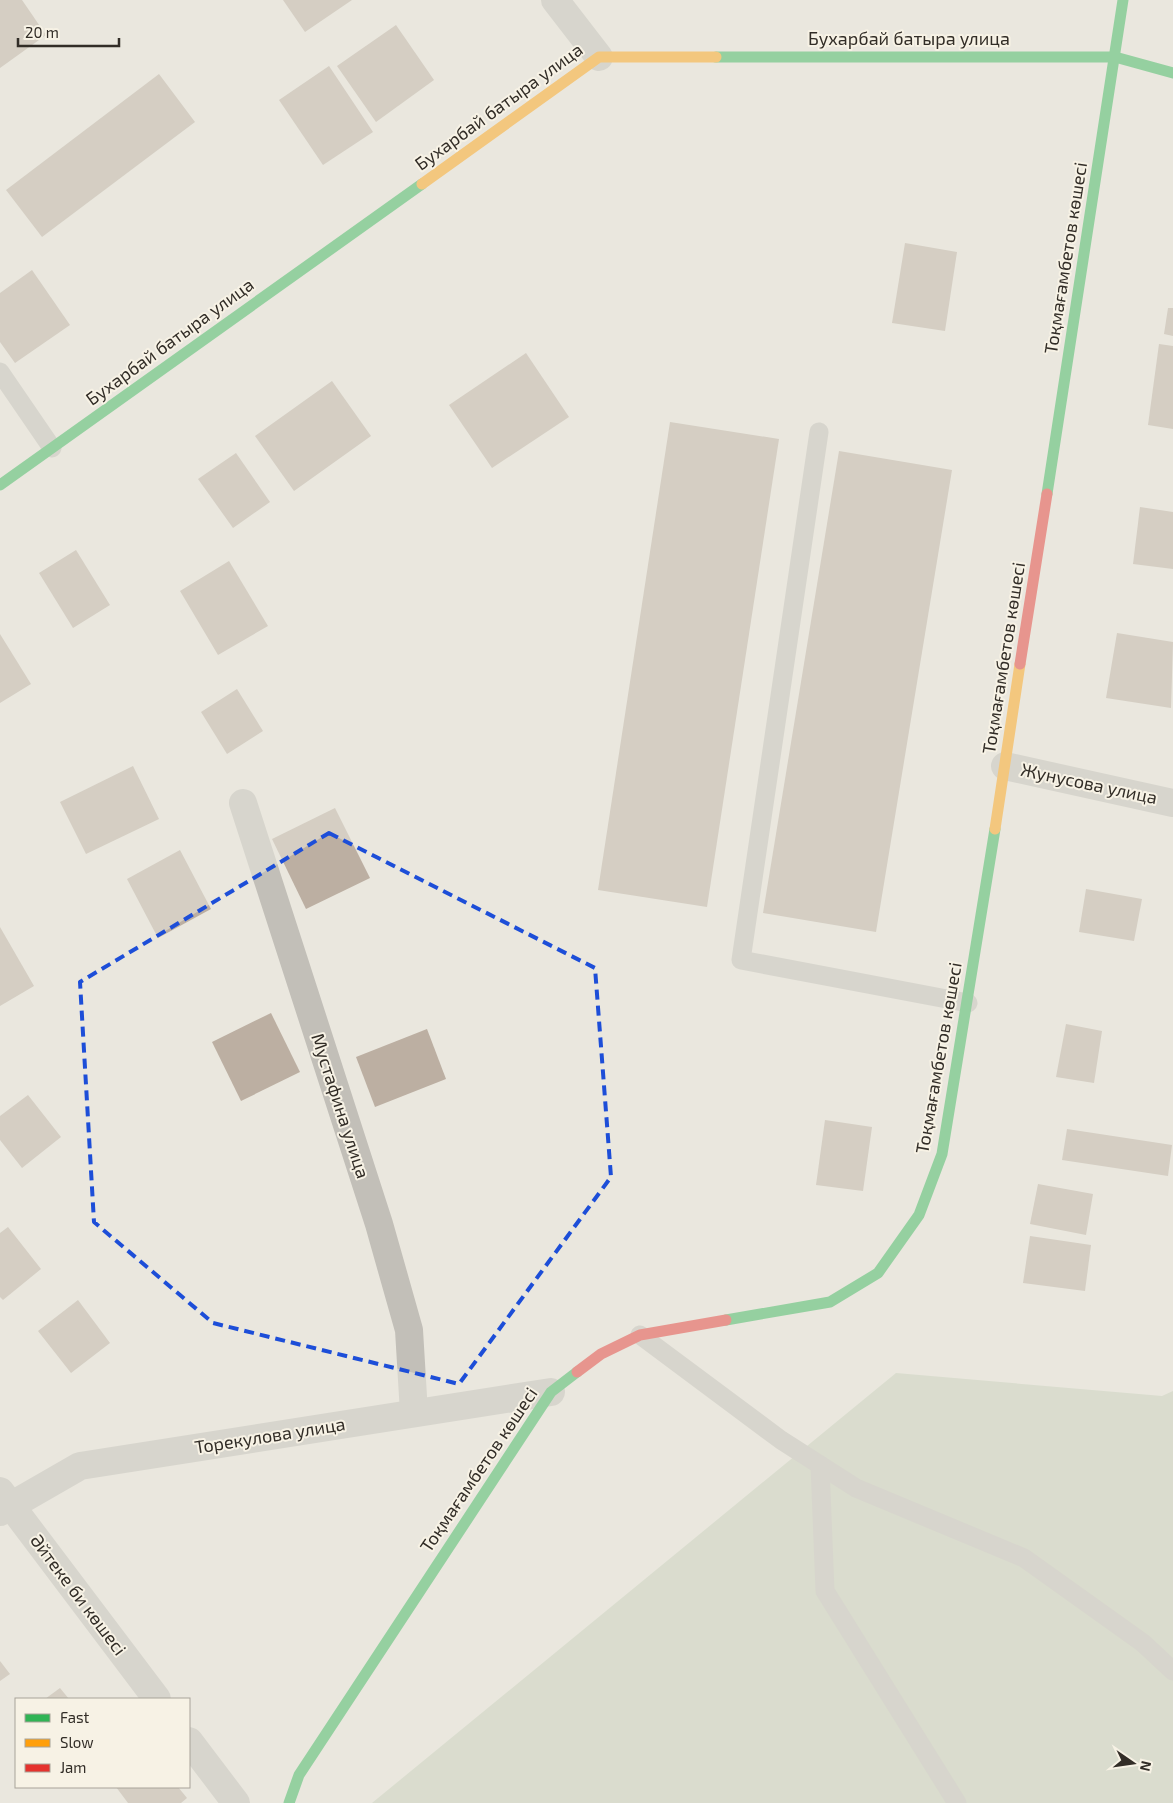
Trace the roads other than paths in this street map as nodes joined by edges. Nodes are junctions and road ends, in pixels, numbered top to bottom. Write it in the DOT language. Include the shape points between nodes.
graph roads {
  1 [pos="555,0"];
  2 [pos="1124,0"];
  3 [pos="599,57"];
  4 [pos="1115,57"];
  5 [pos="1173,73"];
  6 [pos="0,372"];
  7 [pos="819,432"];
  8 [pos="52,448"];
  9 [pos="0,485"];
  10 [pos="1005,766"];
  11 [pos="243,803"];
  12 [pos="1173,803"];
  13 [pos="968,1003"];
  14 [pos="640,1335"];
  15 [pos="551,1392"];
  16 [pos="414,1413"];
  17 [pos="820,1465"];
  18 [pos="3,1503"];
  19 [pos="1173,1671"];
  20 [pos="156,1698"];
  21 [pos="190,1742"];
  22 [pos="236,1803"];
  23 [pos="289,1803"];
  24 [pos="957,1803"];
  1 -- 3 [label="street"];
  2 -- 4 [label="street, Тоқмағамбетов көшесі"];
  3 -- 4 [label="street, Бухарбай батыра улица"];
  3 -- 8 [label="street, Бухарбай батыра улица"];
  4 -- 5 [label="street, Бухарбай батыра улица"];
  4 -- 10 [label="street, Тоқмағамбетов көшесі"];
  6 -- 8 [label="lane"];
  7 -- 13 [label="lane" via="741,960"];
  8 -- 9 [label="street, Бухарбай батыра улица"];
  10 -- 12 [label="street, Жунусова улица"];
  10 -- 13 [label="street, Тоқмағамбетов көшесі"];
  11 -- 16 [label="street, Мустафина улица" via="379,1224 409,1330"];
  13 -- 14 [label="street, Тоқмағамбетов көшесі" via="942,1154 919,1215 878,1273 830,1302"];
  14 -- 15 [label="street, Тоқмағамбетов көшесі" via="601,1354"];
  14 -- 17 [label="lane" via="781,1440"];
  15 -- 16 [label="street, Торекулова улица"];
  15 -- 23 [label="street, Тоқмағамбетов көшесі" via="299,1775"];
  16 -- 18 [label="street, Торекулова улица" via="80,1466"];
  17 -- 19 [label="lane" via="856,1488 1024,1558 1143,1643"];
  17 -- 24 [label="lane" via="825,1592"];
  18 -- 20 [label="street, Әйтеке би көшесі"];
  21 -- 22 [label="street"];
}
